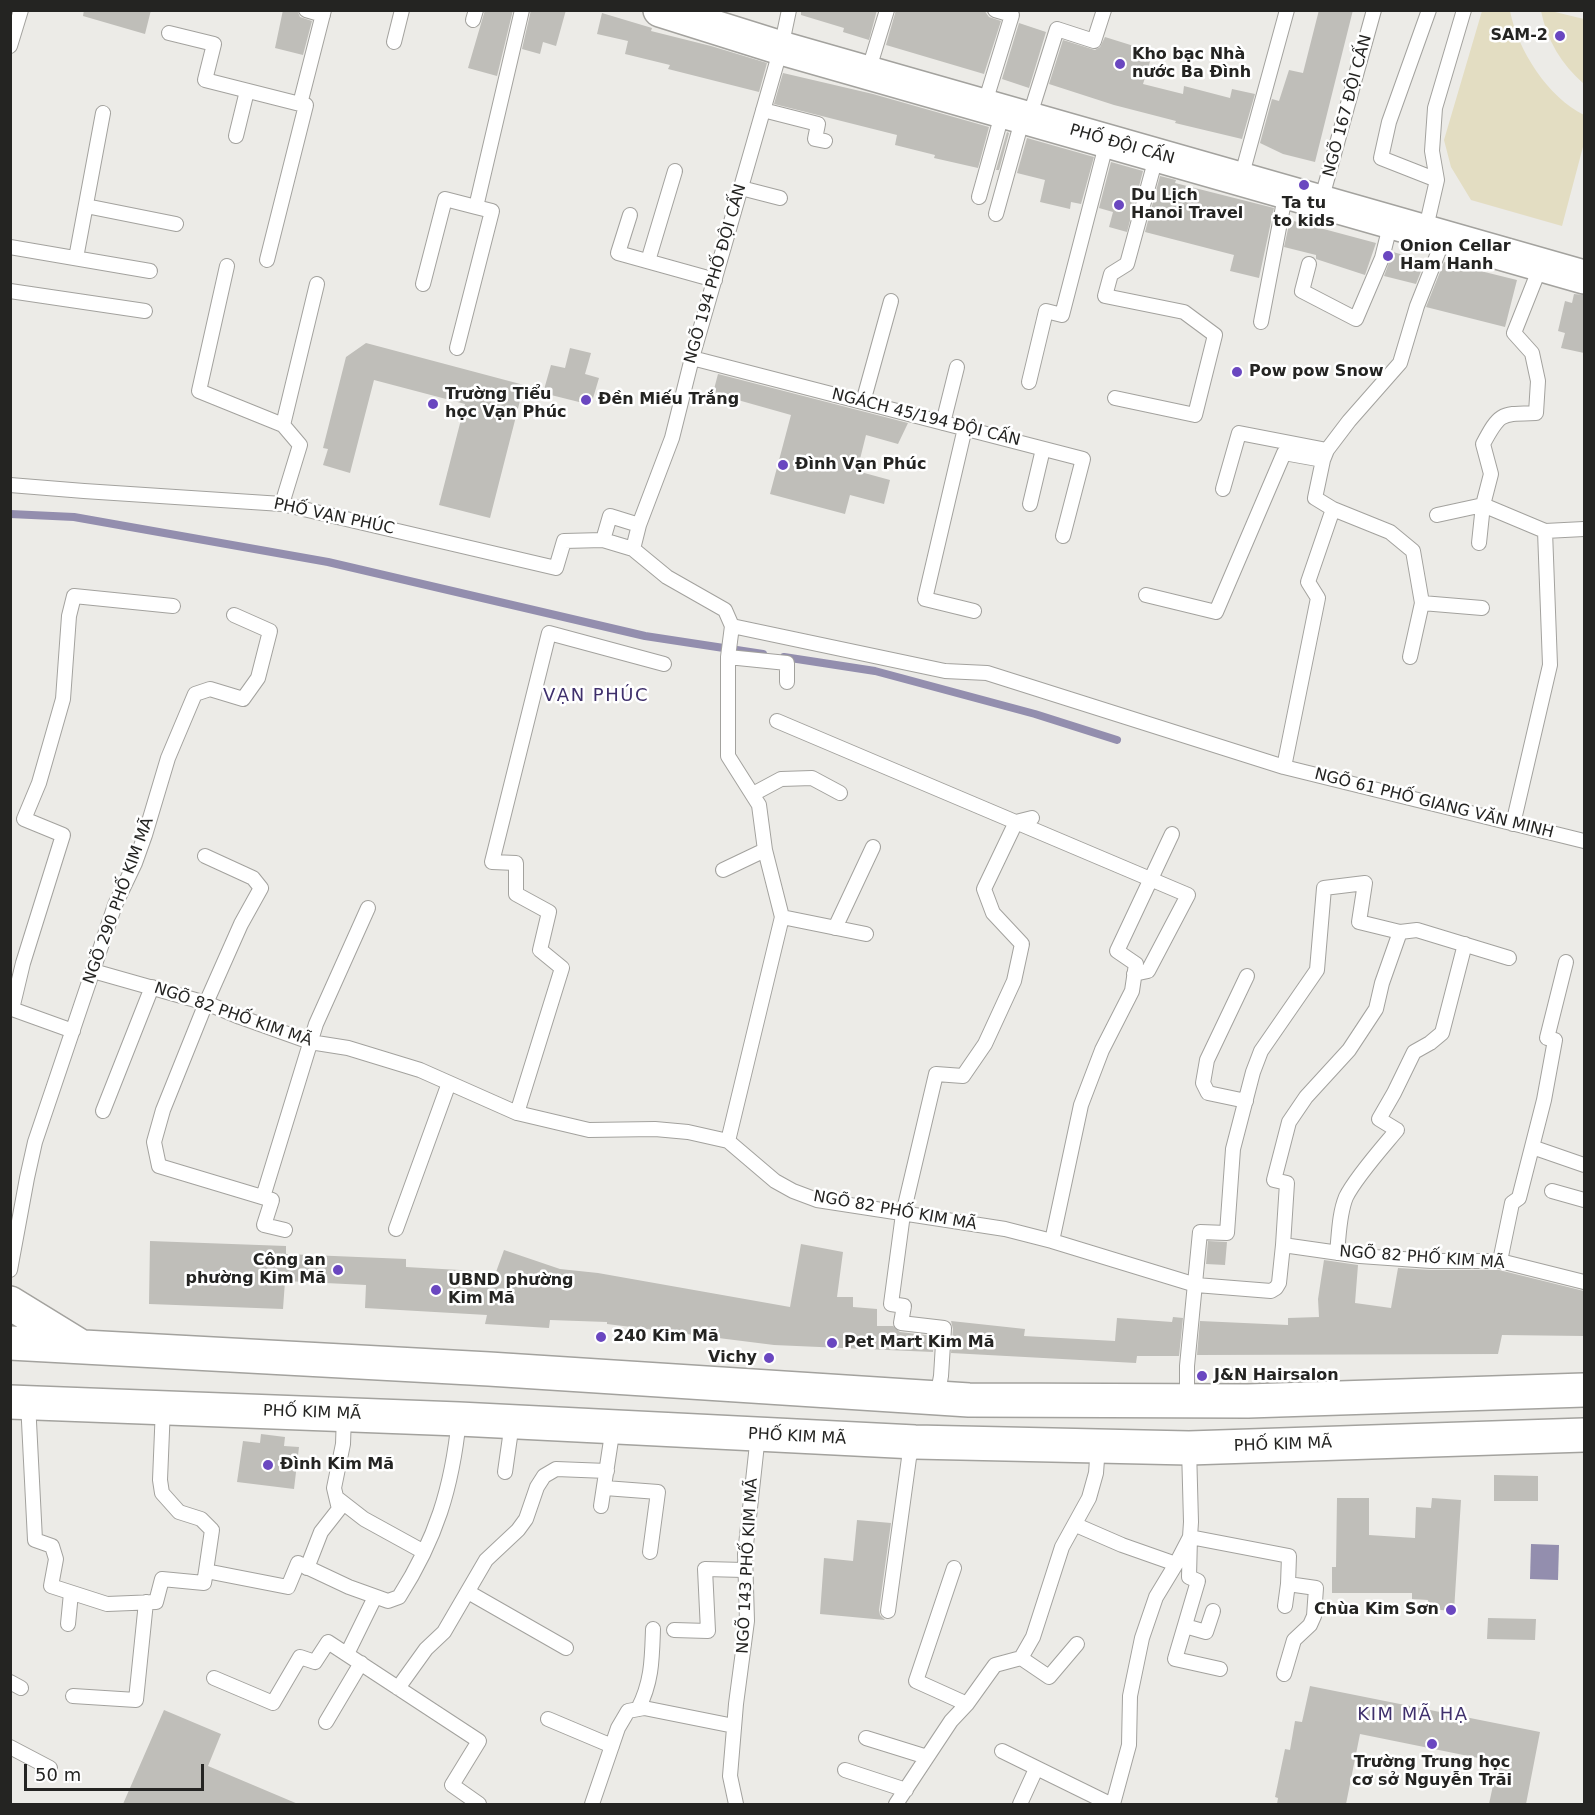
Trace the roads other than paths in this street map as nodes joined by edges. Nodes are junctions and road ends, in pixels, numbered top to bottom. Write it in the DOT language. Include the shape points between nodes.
graph roads {
  1 [pos="21,10"];
  2 [pos="306,10"];
  3 [pos="402,10"];
  4 [pos="522,10"];
  5 [pos="660,10"];
  6 [pos="789,10"];
  7 [pos="886,10"];
  8 [pos="995,10"];
  9 [pos="1104,10"];
  10 [pos="1287,10"];
  11 [pos="1374,10"];
  12 [pos="1429,10"];
  13 [pos="1464,10"];
  14 [pos="323,13"];
  15 [pos="169,33"];
  16 [pos="394,42"];
  17 [pos="10,46"];
  18 [pos="781,48"];
  19 [pos="868,72"];
  20 [pos="247,91"];
  21 [pos="300,104"];
  22 [pos="763,110"];
  23 [pos="103,113"];
  24 [pos="1010,113"];
  25 [pos="236,136"];
  26 [pos="825,141"];
  27 [pos="1107,141"];
  28 [pos="1157,154"];
  29 [pos="675,171"];
  30 [pos="1241,178"];
  31 [pos="1437,180"];
  32 [pos="741,188"];
  33 [pos="1286,191"];
  34 [pos="979,197"];
  35 [pos="780,198"];
  36 [pos="1321,201"];
  37 [pos="86,206"];
  38 [pos="476,207"];
  39 [pos="996,214"];
  40 [pos="630,215"];
  41 [pos="1391,222"];
  42 [pos="176,224"];
  43 [pos="1434,235"];
  44 [pos="10,247"];
  45 [pos="76,258"];
  46 [pos="267,260"];
  47 [pos="648,261"];
  48 [pos="1309,264"];
  49 [pos="1541,265"];
  50 [pos="226,266"];
  51 [pos="150,271"];
  52 [pos="1584,277"];
  53 [pos="714,280"];
  54 [pos="317,284"];
  55 [pos="423,284"];
  56 [pos="10,291"];
  57 [pos="891,301"];
  58 [pos="145,311"];
  59 [pos="1261,322"];
  60 [pos="457,348"];
  61 [pos="692,358"];
  62 [pos="957,367"];
  63 [pos="1029,382"];
  64 [pos="1115,398"];
  65 [pos="863,402"];
  66 [pos="943,423"];
  67 [pos="283,425"];
  68 [pos="964,428"];
  69 [pos="1043,448"];
  70 [pos="1325,455"];
  71 [pos="10,485"];
  72 [pos="1223,489"];
  73 [pos="282,504"];
  74 [pos="1030,504"];
  75 [pos="1483,505"];
  76 [pos="1333,509"];
  77 [pos="1437,515"];
  78 [pos="639,525"];
  79 [pos="1584,529"];
  80 [pos="1545,531"];
  81 [pos="1064,536"];
  82 [pos="603,540"];
  83 [pos="1479,543"];
  84 [pos="633,549"];
  85 [pos="1146,596"];
  86 [pos="1422,603"];
  87 [pos="173,606"];
  88 [pos="1482,608"];
  89 [pos="974,611"];
  90 [pos="234,615"];
  91 [pos="732,626"];
  92 [pos="728,657"];
  93 [pos="1410,657"];
  94 [pos="664,664"];
  95 [pos="787,682"];
  96 [pos="777,721"];
  97 [pos="1284,767"];
  98 [pos="840,793"];
  99 [pos="753,794"];
  100 [pos="1032,818"];
  101 [pos="1016,822"];
  102 [pos="1513,824"];
  103 [pos="1172,834"];
  104 [pos="1584,842"];
  105 [pos="873,847"];
  106 [pos="765,850"];
  107 [pos="205,856"];
  108 [pos="723,870"];
  109 [pos="1151,879"];
  110 [pos="368,908"];
  111 [pos="782,917"];
  112 [pos="835,928"];
  113 [pos="1400,932"];
  114 [pos="866,934"];
  115 [pos="1465,944"];
  116 [pos="1509,958"];
  117 [pos="17,960"];
  118 [pos="1566,962"];
  119 [pos="93,971"];
  120 [pos="1134,974"];
  121 [pos="1247,976"];
  122 [pos="152,987"];
  123 [pos="206,1003"];
  124 [pos="73,1031"];
  125 [pos="310,1042"];
  126 [pos="449,1083"];
  127 [pos="1246,1101"];
  128 [pos="103,1111"];
  129 [pos="517,1113"];
  130 [pos="728,1141"];
  131 [pos="1532,1147"];
  132 [pos="1584,1165"];
  133 [pos="1552,1191"];
  134 [pos="262,1197"];
  135 [pos="1584,1200"];
  136 [pos="903,1214"];
  137 [pos="396,1229"];
  138 [pos="285,1230"];
  139 [pos="1052,1241"];
  140 [pos="1283,1245"];
  141 [pos="1336,1253"];
  142 [pos="1500,1261"];
  143 [pos="10,1270"];
  144 [pos="1584,1282"];
  145 [pos="1196,1285"];
  146 [pos="10,1304"];
  147 [pos="10,1343"];
  148 [pos="85,1348"];
  149 [pos="1584,1390"];
  150 [pos="937,1398"];
  151 [pos="1187,1401"];
  152 [pos="19,1402"];
  153 [pos="163,1407"];
  154 [pos="344,1415"];
  155 [pos="459,1419"];
  156 [pos="512,1423"];
  157 [pos="613,1427"];
  158 [pos="758,1435"];
  159 [pos="1584,1435"];
  160 [pos="915,1442"];
  161 [pos="1098,1446"];
  162 [pos="1189,1448"];
  163 [pos="505,1472"];
  164 [pos="608,1472"];
  165 [pos="604,1488"];
  166 [pos="337,1498"];
  167 [pos="601,1506"];
  168 [pos="1076,1525"];
  169 [pos="1190,1537"];
  170 [pos="424,1552"];
  171 [pos="650,1552"];
  172 [pos="1176,1564"];
  173 [pos="307,1568"];
  174 [pos="954,1568"];
  175 [pos="744,1570"];
  176 [pos="206,1571"];
  177 [pos="1288,1584"];
  178 [pos="468,1592"];
  179 [pos="71,1593"];
  180 [pos="375,1597"];
  181 [pos="146,1602"];
  182 [pos="1285,1606"];
  183 [pos="888,1611"];
  184 [pos="1213,1611"];
  185 [pos="68,1624"];
  186 [pos="1185,1626"];
  187 [pos="653,1629"];
  188 [pos="674,1630"];
  189 [pos="1077,1644"];
  190 [pos="566,1648"];
  191 [pos="347,1654"];
  192 [pos="1021,1658"];
  193 [pos="361,1664"];
  194 [pos="1220,1669"];
  195 [pos="1284,1674"];
  196 [pos="214,1678"];
  197 [pos="398,1688"];
  198 [pos="73,1696"];
  199 [pos="967,1704"];
  200 [pos="638,1709"];
  201 [pos="548,1719"];
  202 [pos="326,1722"];
  203 [pos="734,1726"];
  204 [pos="866,1738"];
  205 [pos="612,1746"];
  206 [pos="10,1747"];
  207 [pos="1002,1751"];
  208 [pos="927,1757"];
  209 [pos="50,1768"];
  210 [pos="1036,1769"];
  211 [pos="845,1770"];
  212 [pos="906,1791"];
  213 [pos="480,1804"];
  214 [pos="592,1804"];
  215 [pos="736,1804"];
  216 [pos="896,1804"];
  217 [pos="1020,1804"];
  218 [pos="1112,1804"];
  1 -- 17 [label="lane"];
  2 -- 14 [label="lane"];
  3 -- 16 [label="lane"];
  4 -- 38 [label="lane"];
  5 -- 18 [label="main road, PHỐ ĐỘI CẤN"];
  6 -- 18 [label="lane, NGÕ 194 PHỐ ĐỘI CẤN"];
  7 -- 19 [label="lane"];
  8 -- 24 [label="lane" via="1011,15"];
  9 -- 24 [label="lane" via="1094,41 1057,29"];
  10 -- 30 [label="lane"];
  11 -- 36 [label="lane, NGÕ 167 ĐỘI CẤN"];
  12 -- 31 [label="lane" via="1389,122 1381,159"];
  13 -- 31 [label="lane" via="1435,108 1431,151"];
  14 -- 21 [label="lane"];
  15 -- 20 [label="lane" via="214,44 205,80"];
  18 -- 19 [label="main road, PHỐ ĐỘI CẤN"];
  18 -- 22 [label="lane, NGÕ 194 PHỐ ĐỘI CẤN"];
  19 -- 24 [label="main road, PHỐ ĐỘI CẤN"];
  20 -- 21 [label="lane"];
  20 -- 25 [label="lane"];
  21 -- 46 [label="lane" via="306,105"];
  22 -- 26 [label="lane" via="818,124 815,139"];
  22 -- 32 [label="lane, NGÕ 194 PHỐ ĐỘI CẤN"];
  23 -- 37 [label="lane"];
  24 -- 27 [label="main road, PHỐ ĐỘI CẤN"];
  24 -- 34 [label="lane"];
  24 -- 39 [label="lane"];
  27 -- 28 [label="main road, PHỐ ĐỘI CẤN"];
  27 -- 63 [label="lane" via="1062,315 1046,311"];
  28 -- 30 [label="main road, PHỐ ĐỘI CẤN"];
  28 -- 64 [label="lane" via="1127,264 1111,274 1105,296 1184,312 1215,335 1195,415"];
  29 -- 47 [label="lane"];
  30 -- 33 [label="main road, PHỐ ĐỘI CẤN"];
  31 -- 43 [label="lane"];
  32 -- 35 [label="lane"];
  32 -- 53 [label="lane, NGÕ 194 PHỐ ĐỘI CẤN"];
  33 -- 36 [label="main road, PHỐ ĐỘI CẤN"];
  33 -- 59 [label="lane"];
  36 -- 41 [label="main road, PHỐ ĐỘI CẤN"];
  37 -- 42 [label="lane"];
  37 -- 45 [label="lane"];
  38 -- 55 [label="lane" via="445,199"];
  38 -- 60 [label="lane" via="492,211"];
  40 -- 47 [label="lane" via="618,253"];
  41 -- 43 [label="main road, PHỐ ĐỘI CẤN"];
  41 -- 48 [label="lane" via="1382,258 1356,319 1302,291"];
  43 -- 49 [label="main road, PHỐ ĐỘI CẤN"];
  43 -- 70 [label="lane" via="1400,363 1348,421"];
  44 -- 45 [label="lane"];
  45 -- 51 [label="lane"];
  47 -- 53 [label="lane"];
  49 -- 52 [label="main road, PHỐ ĐỘI CẤN"];
  49 -- 75 [label="lane" via="1514,333 1532,353 1538,381 1536,413 1506,414 1495,422 1483,444 1491,474"];
  50 -- 67 [label="lane" via="199,391"];
  53 -- 61 [label="lane, NGÕ 194 PHỐ ĐỘI CẤN"];
  54 -- 67 [label="lane"];
  56 -- 58 [label="lane"];
  57 -- 65 [label="lane"];
  61 -- 65 [label="lane, NGÁCH 45/194 ĐỘI CẤN"];
  61 -- 78 [label="lane, NGÕ 194 PHỐ ĐỘI CẤN" via="672,438"];
  62 -- 66 [label="lane"];
  65 -- 66 [label="lane, NGÁCH 45/194 ĐỘI CẤN"];
  66 -- 68 [label="lane, NGÁCH 45/194 ĐỘI CẤN"];
  67 -- 73 [label="lane" via="300,445"];
  68 -- 69 [label="lane, NGÁCH 45/194 ĐỘI CẤN"];
  68 -- 89 [label="lane" via="925,599"];
  69 -- 74 [label="lane"];
  69 -- 81 [label="lane, NGÁCH 45/194 ĐỘI CẤN" via="1083,459"];
  70 -- 72 [label="lane" via="1239,433"];
  70 -- 76 [label="lane" via="1315,498"];
  70 -- 85 [label="lane" via="1284,453 1216,612"];
  71 -- 73 [label="lane, PHỐ VẠN PHÚC"];
  73 -- 82 [label="lane, PHỐ VẠN PHÚC" via="555,568 564,541"];
  75 -- 77 [label="lane"];
  75 -- 80 [label="lane"];
  75 -- 83 [label="lane"];
  76 -- 86 [label="lane" via="1389,532 1413,551"];
  76 -- 97 [label="lane" via="1308,582 1318,598"];
  78 -- 82 [label="lane" via="610,516"];
  78 -- 84 [label="lane, NGÕ 194 PHỐ ĐỘI CẤN"];
  79 -- 80 [label="lane"];
  80 -- 102 [label="lane" via="1550,665"];
  82 -- 84 [label="lane, PHỐ VẠN PHÚC"];
  84 -- 91 [label="lane" via="667,577 725,610"];
  86 -- 88 [label="lane"];
  86 -- 93 [label="lane"];
  87 -- 117 [label="lane" via="74,596 63,699 39,783 24,819 63,835"];
  90 -- 119 [label="lane, NGÕ 290 PHỐ KIM MÃ" via="270,631 258,678 243,699 210,688 195,694 168,758 146,835 115,905"];
  91 -- 92 [label="lane"];
  91 -- 97 [label="lane, NGÕ 61 PHỐ GIANG VĂN MINH" via="945,671 996,675"];
  92 -- 95 [label="lane" via="787,663"];
  92 -- 99 [label="lane" via="728,756"];
  94 -- 129 [label="lane" via="549,633 492,862 516,863 516,894 549,912 540,950 562,968"];
  96 -- 101 [label="lane"];
  97 -- 102 [label="lane, NGÕ 61 PHỐ GIANG VĂN MINH"];
  98 -- 99 [label="lane" via="812,778 781,779"];
  99 -- 106 [label="lane" via="759,805"];
  100 -- 101 [label="lane"];
  101 -- 109 [label="lane"];
  101 -- 136 [label="lane" via="984,889 993,913 1022,944 1014,981 985,1044 963,1076 936,1074"];
  102 -- 104 [label="lane, NGÕ 61 PHỐ GIANG VĂN MINH"];
  103 -- 109 [label="lane"];
  105 -- 112 [label="lane"];
  106 -- 108 [label="lane"];
  106 -- 111 [label="lane"];
  107 -- 123 [label="lane" via="254,878 261,888"];
  109 -- 120 [label="lane" via="1117,951 1136,964"];
  109 -- 120 [label="lane" via="1188,895 1148,971"];
  110 -- 125 [label="lane"];
  111 -- 112 [label="lane"];
  111 -- 130 [label="lane"];
  112 -- 114 [label="lane"];
  113 -- 115 [label="lane" via="1416,930"];
  113 -- 127 [label="lane" via="1359,922 1365,883 1324,888 1317,970 1261,1052"];
  113 -- 140 [label="lane" via="1376,1009 1349,1050 1288,1122 1274,1180 1287,1183"];
  115 -- 116 [label="lane"];
  115 -- 141 [label="lane" via="1442,1033 1414,1052 1379,1119 1397,1130 1347,1197"];
  117 -- 124 [label="lane" via="12,1009"];
  118 -- 131 [label="lane" via="1547,1038 1555,1040"];
  119 -- 122 [label="lane, NGÕ 82 PHỐ KIM MÃ"];
  119 -- 124 [label="lane, NGÕ 290 PHỐ KIM MÃ"];
  120 -- 139 [label="lane" via="1132,991 1102,1050 1081,1105"];
  121 -- 127 [label="lane" via="1207,1060 1203,1083 1208,1093"];
  122 -- 123 [label="lane, NGÕ 82 PHỐ KIM MÃ"];
  122 -- 128 [label="lane"];
  123 -- 125 [label="lane, NGÕ 82 PHỐ KIM MÃ"];
  123 -- 134 [label="lane" via="162,1110 154,1142 159,1166"];
  124 -- 143 [label="lane, NGÕ 290 PHỐ KIM MÃ" via="35,1142"];
  125 -- 126 [label="lane, NGÕ 82 PHỐ KIM MÃ" via="348,1048"];
  125 -- 134 [label="lane"];
  126 -- 129 [label="lane, NGÕ 82 PHỐ KIM MÃ"];
  126 -- 137 [label="lane"];
  127 -- 145 [label="lane" via="1233,1149 1227,1233 1200,1232"];
  129 -- 130 [label="lane, NGÕ 82 PHỐ KIM MÃ" via="589,1130 655,1129"];
  130 -- 136 [label="lane, NGÕ 82 PHỐ KIM MÃ" via="775,1181 793,1191 817,1200"];
  131 -- 132 [label="lane"];
  131 -- 142 [label="lane" via="1519,1198 1512,1203"];
  133 -- 135 [label="lane"];
  134 -- 138 [label="lane" via="272,1200 264,1225"];
  136 -- 139 [label="lane, NGÕ 82 PHỐ KIM MÃ" via="1005,1229"];
  136 -- 150 [label="lane" via="891,1304 904,1306 901,1323 944,1328"];
  139 -- 145 [label="lane, NGÕ 82 PHỐ KIM MÃ"];
  140 -- 141 [label="lane, NGÕ 82 PHỐ KIM MÃ"];
  140 -- 145 [label="lane, NGÕ 82 PHỐ KIM MÃ" via="1279,1283 1271,1291"];
  141 -- 142 [label="lane, NGÕ 82 PHỐ KIM MÃ" via="1431,1261"];
  142 -- 144 [label="lane, NGÕ 82 PHỐ KIM MÃ"];
  145 -- 151 [label="lane"];
  146 -- 148 [label="main road"];
  147 -- 148 [label="main road"];
  148 -- 150 [label="main road"];
  149 -- 151 [label="main road"];
  150 -- 151 [label="main road"];
  151 -- 162 [label="main road"];
  152 -- 153 [label="main road, PHỐ KIM MÃ"];
  152 -- 179 [label="lane" via="35,1540 52,1546 56,1559 51,1586"];
  153 -- 154 [label="main road, PHỐ KIM MÃ"];
  153 -- 176 [label="lane" via="162,1493 179,1512 201,1519 212,1530"];
  154 -- 155 [label="main road, PHỐ KIM MÃ"];
  154 -- 166 [label="lane" via="334,1488"];
  155 -- 156 [label="main road, PHỐ KIM MÃ"];
  155 -- 170 [label="lane" via="452,1473 436,1528"];
  156 -- 157 [label="main road, PHỐ KIM MÃ"];
  156 -- 163 [label="lane"];
  157 -- 158 [label="main road, PHỐ KIM MÃ"];
  157 -- 164 [label="lane"];
  158 -- 160 [label="main road, PHỐ KIM MÃ"];
  158 -- 175 [label="lane, NGÕ 143 PHỐ KIM MÃ"];
  159 -- 162 [label="main road, PHỐ KIM MÃ"];
  160 -- 161 [label="main road, PHỐ KIM MÃ"];
  160 -- 183 [label="lane" via="909,1458"];
  161 -- 162 [label="main road, PHỐ KIM MÃ"];
  161 -- 168 [label="lane" via="1096,1473"];
  162 -- 169 [label="lane"];
  164 -- 165 [label="lane"];
  164 -- 178 [label="lane" via="555,1469 544,1476 526,1519 486,1560"];
  165 -- 167 [label="lane"];
  165 -- 171 [label="lane" via="658,1492"];
  166 -- 170 [label="lane" via="364,1519"];
  166 -- 173 [label="lane" via="339,1509 321,1532"];
  168 -- 172 [label="lane"];
  168 -- 192 [label="lane" via="1062,1547 1033,1637"];
  169 -- 172 [label="lane"];
  169 -- 177 [label="lane" via="1289,1556"];
  169 -- 186 [label="lane" via="1189,1577 1198,1581"];
  170 -- 180 [label="lane" via="399,1597 388,1601"];
  172 -- 218 [label="lane" via="1156,1597 1142,1638 1130,1696 1130,1744"];
  173 -- 176 [label="lane" via="298,1563 288,1587"];
  173 -- 180 [label="lane"];
  174 -- 199 [label="lane" via="916,1681"];
  175 -- 188 [label="lane" via="705,1569 708,1631"];
  175 -- 203 [label="lane, NGÕ 143 PHỐ KIM MÃ" via="747,1621"];
  176 -- 181 [label="lane" via="204,1583 162,1579 156,1602"];
  177 -- 182 [label="lane"];
  177 -- 195 [label="lane" via="1316,1588 1314,1616 1294,1640"];
  178 -- 190 [label="lane"];
  178 -- 197 [label="lane" via="444,1632 426,1649"];
  179 -- 181 [label="lane" via="107,1604"];
  179 -- 185 [label="lane"];
  180 -- 191 [label="lane"];
  181 -- 198 [label="lane" via="136,1700"];
  184 -- 186 [label="lane" via="1206,1632"];
  186 -- 194 [label="lane" via="1175,1659"];
  187 -- 200 [label="lane" via="652,1668"];
  189 -- 192 [label="lane" via="1049,1677"];
  191 -- 193 [label="lane"];
  191 -- 196 [label="lane" via="328,1642 315,1662 300,1656 273,1703"];
  192 -- 199 [label="lane" via="995,1665"];
  193 -- 197 [label="lane"];
  193 -- 202 [label="lane"];
  197 -- 213 [label="lane" via="479,1741 453,1785"];
  199 -- 208 [label="lane"];
  200 -- 203 [label="lane"];
  200 -- 205 [label="lane" via="628,1711"];
  201 -- 205 [label="lane"];
  203 -- 215 [label="lane, NGÕ 143 PHỐ KIM MÃ" via="730,1776"];
  204 -- 208 [label="lane"];
  205 -- 214 [label="lane"];
  206 -- 209 [label="lane"];
  207 -- 210 [label="lane"];
  208 -- 212 [label="lane"];
  210 -- 217 [label="lane"];
  210 -- 218 [label="lane"];
  211 -- 212 [label="lane"];
  212 -- 216 [label="lane"];
}
